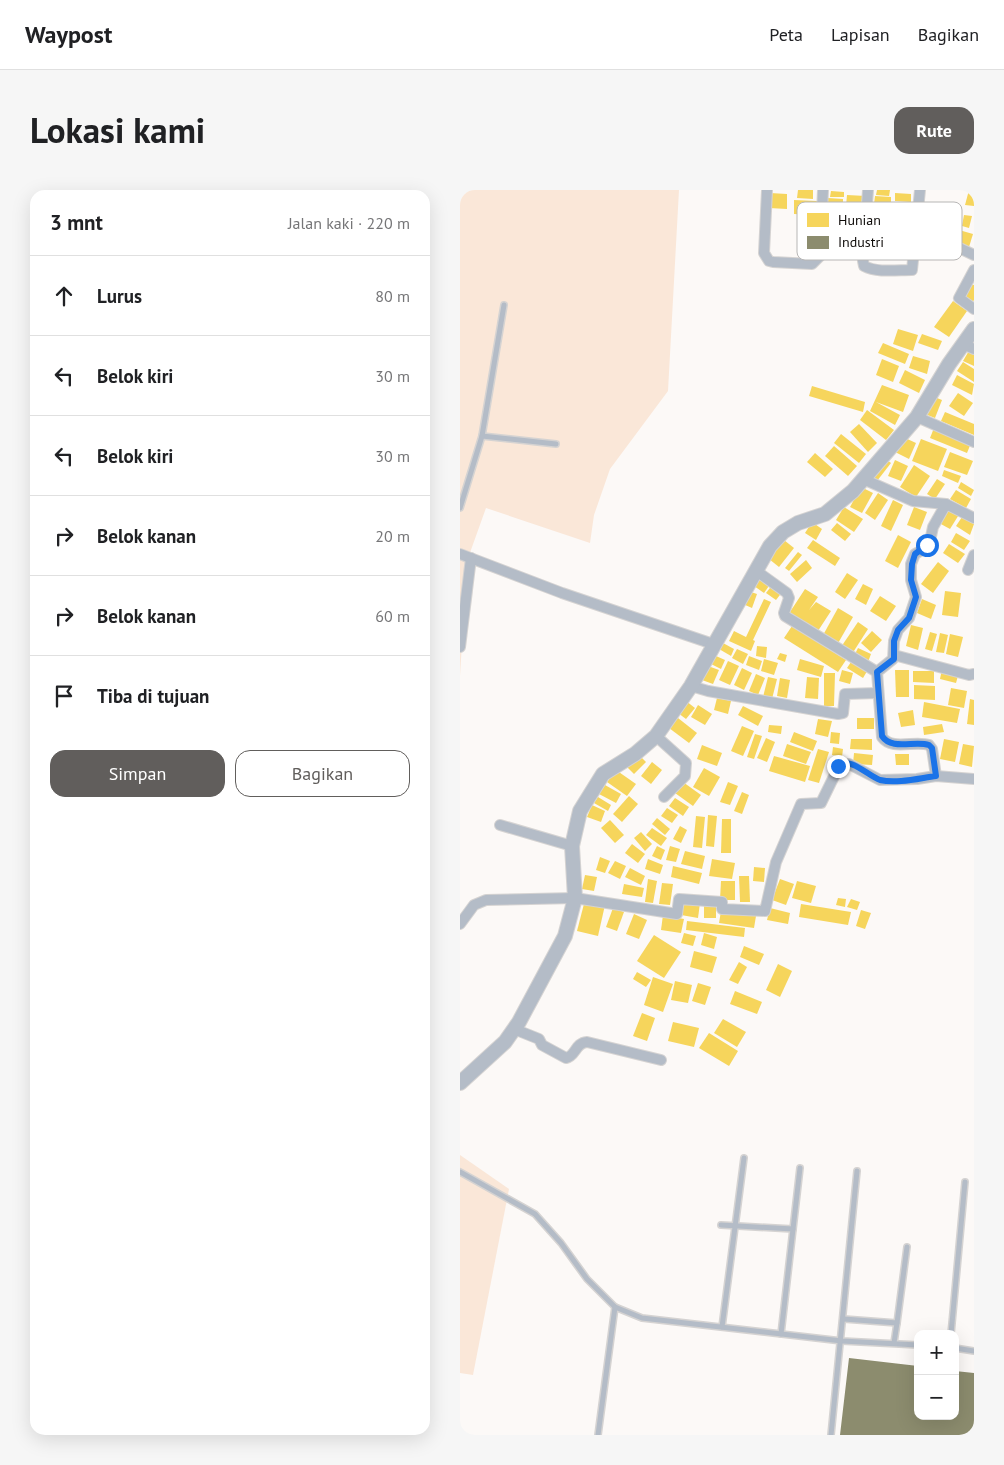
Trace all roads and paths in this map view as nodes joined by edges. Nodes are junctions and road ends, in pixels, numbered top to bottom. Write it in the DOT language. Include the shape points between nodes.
graph roads {
  1 [pos="767,190"];
  2 [pos="962,249"];
  3 [pos="974,255"];
  4 [pos="818,260"];
  5 [pos="862,260"];
  6 [pos="913,260"];
  7 [pos="974,270"];
  8 [pos="504,305"];
  9 [pos="974,309"];
  10 [pos="974,329"];
  11 [pos="969,346"];
  12 [pos="917,417"];
  13 [pos="482,436"];
  14 [pos="974,442"];
  15 [pos="556,444"];
  16 [pos="863,479"];
  17 [pos="946,504"];
  18 [pos="460,508"];
  19 [pos="974,518"];
  20 [pos="460,554"];
  21 [pos="974,555"];
  22 [pos="471,558"];
  23 [pos="755,570"];
  24 [pos="968,570"];
  25 [pos="716,645"];
  26 [pos="460,647"];
  27 [pos="894,655"];
  28 [pos="877,672"];
  29 [pos="974,674"];
  30 [pos="691,686"];
  31 [pos="878,693"];
  32 [pos="656,736"];
  33 [pos="936,776"];
  34 [pos="974,779"];
  35 [pos="664,797"];
  36 [pos="500,826"];
  37 [pos="572,846"];
  38 [pos="575,898"];
  39 [pos="460,924"];
  40 [pos="514,1029"];
  41 [pos="661,1060"];
  42 [pos="460,1083"];
  43 [pos="744,1158"];
  44 [pos="800,1168"];
  45 [pos="856,1171"];
  46 [pos="460,1172"];
  47 [pos="965,1182"];
  48 [pos="721,1225"];
  49 [pos="736,1226"];
  50 [pos="793,1229"];
  51 [pos="907,1247"];
  52 [pos="615,1307"];
  53 [pos="844,1319"];
  54 [pos="897,1323"];
  55 [pos="722,1327"];
  56 [pos="951,1330"];
  57 [pos="781,1334"];
  58 [pos="842,1341"];
  59 [pos="894,1342"];
  60 [pos="914,1344"];
  61 [pos="959,1348"];
  62 [pos="974,1350"];
  63 [pos="598,1435"];
  64 [pos="831,1435"];
  1 -- 4 [label="street" via="766,258 772,262 808,265"];
  2 -- 3 [label="street"];
  5 -- 6 [label="street" via="864,266 870,269 912,270"];
  7 -- 9 [label="street" via="959,298"];
  8 -- 13 [label="lane"];
  10 -- 11 [label="street"];
  11 -- 12 [label="street"];
  12 -- 14 [label="street"];
  12 -- 16 [label="street"];
  13 -- 15 [label="lane"];
  13 -- 18 [label="lane"];
  16 -- 17 [label="street" via="913,501"];
  16 -- 23 [label="street" via="824,514 783,532"];
  17 -- 19 [label="street"];
  17 -- 27 [label="street" via="933,527 930,541 914,557 910,571 916,597 909,618 898,630"];
  20 -- 22 [label="street"];
  21 -- 24 [label="street"];
  22 -- 25 [label="street" via="562,593"];
  22 -- 26 [label="street"];
  23 -- 25 [label="street"];
  23 -- 28 [label="street" via="787,593 785,616"];
  25 -- 30 [label="street"];
  27 -- 28 [label="street" via="890,664"];
  27 -- 29 [label="street"];
  28 -- 31 [label="street"];
  30 -- 31 [label="street" via="838,714 843,713 845,694"];
  30 -- 32 [label="street"];
  31 -- 33 [label="street" via="881,733 885,741 929,745"];
  32 -- 35 [label="street" via="686,763 685,776"];
  32 -- 37 [label="street" via="603,774 580,811"];
  33 -- 34 [label="street"];
  33 -- 38 [label="street" via="880,780 849,764 840,764 821,803 801,804 776,862 765,912 722,909 722,902 679,899 677,914"];
  36 -- 37 [label="street"];
  37 -- 38 [label="street"];
  38 -- 39 [label="street" via="479,901"];
  38 -- 40 [label="street" via="565,936"];
  40 -- 41 [label="street" via="539,1039 542,1045 566,1058 579,1044 586,1042"];
  40 -- 42 [label="street" via="505,1042"];
  43 -- 49 [label="lane"];
  44 -- 50 [label="lane"];
  45 -- 53 [label="lane"];
  46 -- 52 [label="lane" via="535,1214 587,1279"];
  47 -- 56 [label="lane"];
  48 -- 49 [label="lane"];
  49 -- 50 [label="lane"];
  49 -- 55 [label="lane"];
  50 -- 57 [label="lane"];
  51 -- 54 [label="lane"];
  52 -- 55 [label="lane" via="642,1318"];
  52 -- 63 [label="lane"];
  53 -- 54 [label="lane"];
  53 -- 58 [label="lane"];
  54 -- 59 [label="lane"];
  55 -- 57 [label="lane"];
  57 -- 58 [label="lane"];
  58 -- 59 [label="lane"];
  58 -- 64 [label="lane"];
  59 -- 60 [label="lane"];
  61 -- 62 [label="lane"];
}
